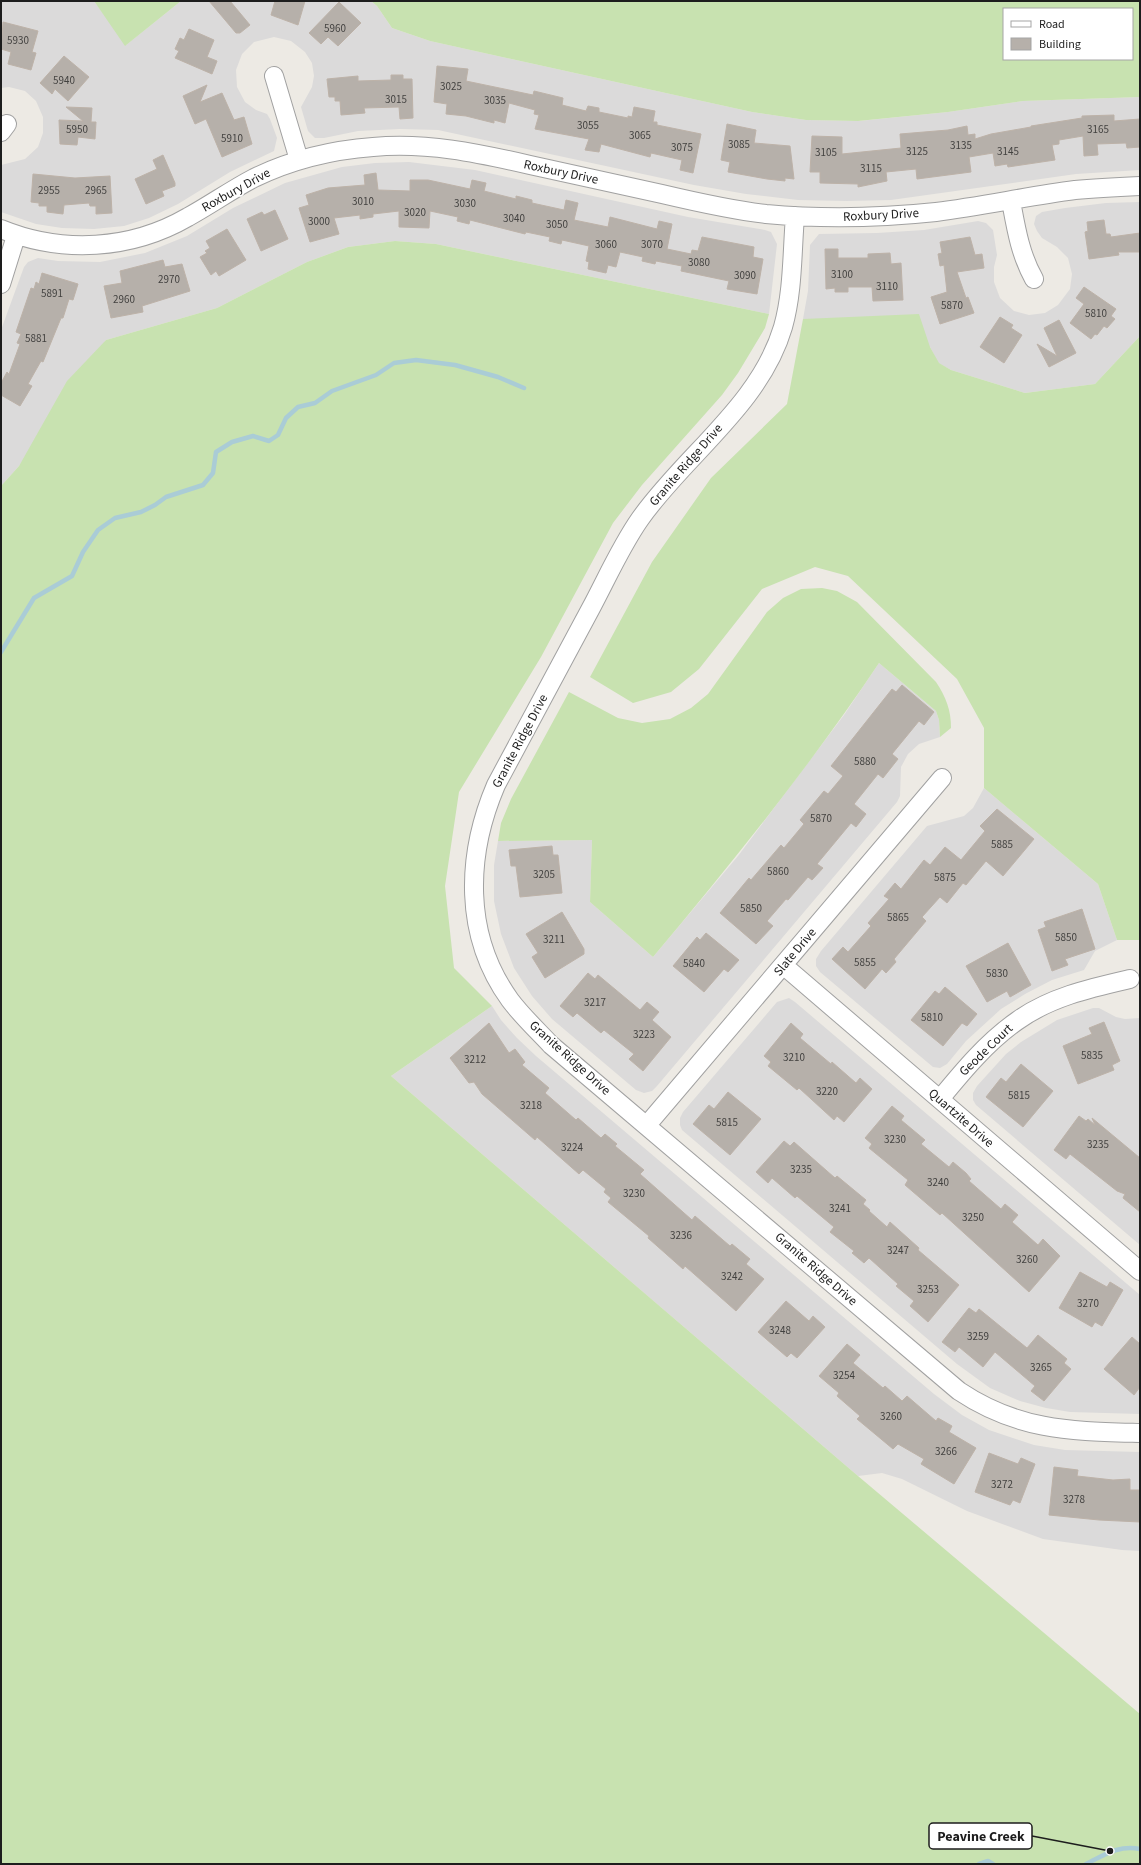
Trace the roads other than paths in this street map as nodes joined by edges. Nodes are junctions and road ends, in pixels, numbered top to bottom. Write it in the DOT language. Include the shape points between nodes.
graph roads {
  1 [pos="274,76"];
  2 [pos="300,160"];
  3 [pos="1140,186"];
  4 [pos="1012,201"];
  5 [pos="795,216"];
  6 [pos="9,233"];
  7 [pos="1034,279"];
  8 [pos="1,284"];
  9 [pos="942,778"];
  10 [pos="783,965"];
  11 [pos="1130,978"];
  12 [pos="940,1099"];
  13 [pos="647,1124"];
  14 [pos="1140,1270"];
  15 [pos="1140,1433"];
  1 -- 2 [label="street"];
  2 -- 5 [label="street, Roxbury Drive" via="373,147 422,146 455,149 737,210"];
  2 -- 6 [label="street, Roxbury Drive" via="256,177 168,227 129,241 100,245 61,245"];
  3 -- 4 [label="street, Roxbury Drive" via="1074,190"];
  4 -- 5 [label="street, Roxbury Drive" via="936,212 872,217"];
  4 -- 7 [label="street" via="1025,264"];
  5 -- 13 [label="street, Granite Ridge Drive" via="788,305 774,351 742,401 658,496 626,541 496,785 479,836 474,868 474,897 485,951 497,978 523,1016 551,1045"];
  6 -- 8 [label="street"];
  9 -- 10 [label="street, Slate Drive"];
  10 -- 12 [label="street, Quartzite Drive"];
  10 -- 13 [label="street, Slate Drive"];
  11 -- 12 [label="street, Geode Court" via="1057,1000 1018,1020 977,1056"];
  12 -- 14 [label="street, Quartzite Drive"];
  13 -- 15 [label="street, Granite Ridge Drive" via="936,1372 979,1404 1026,1423 1055,1429"];
}
